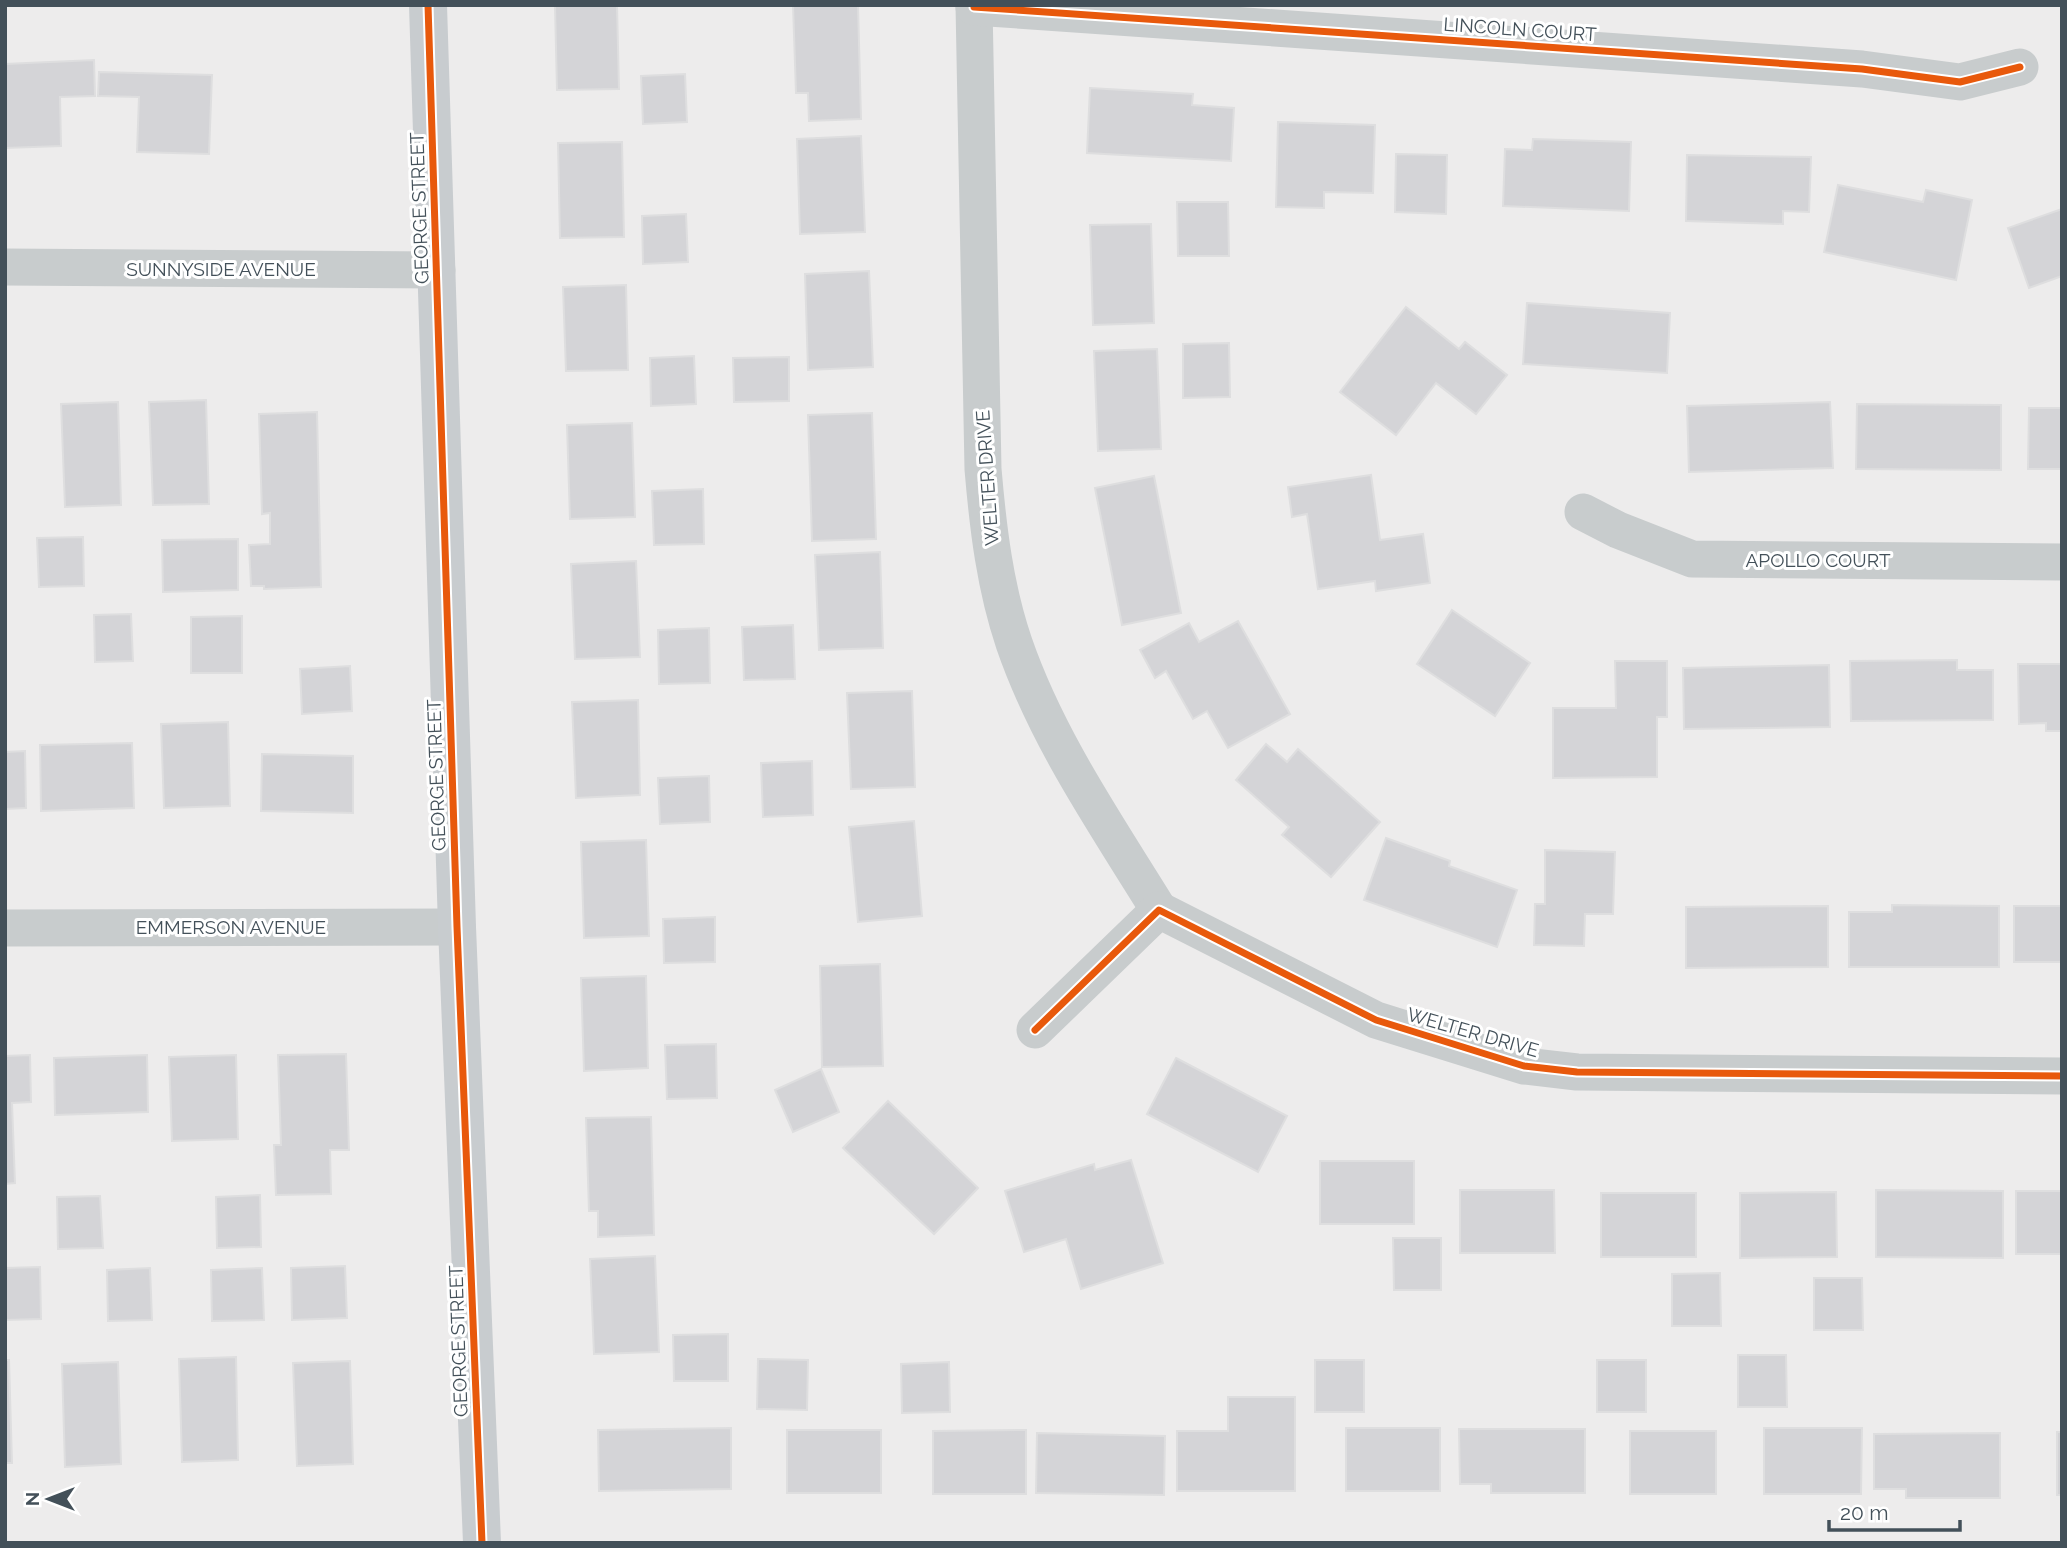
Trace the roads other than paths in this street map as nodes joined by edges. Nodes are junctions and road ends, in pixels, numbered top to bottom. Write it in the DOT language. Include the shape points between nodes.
graph roads {
  1 [pos="428,5"];
  2 [pos="974,6"];
  3 [pos="2020,67"];
  4 [pos="5,267"];
  5 [pos="437,270"];
  6 [pos="1583,512"];
  7 [pos="2062,562"];
  8 [pos="1159,911"];
  9 [pos="457,927"];
  10 [pos="5,928"];
  11 [pos="1035,1030"];
  12 [pos="2062,1076"];
  13 [pos="482,1543"];
  1 -- 5 [label="street, GEORGE STREET"];
  2 -- 3 [label="street, LINCOLN COURT" via="1862,69 1960,82"];
  2 -- 8 [label="street, WELTER DRIVE" via="983,469 997,582 1014,642 1072,770"];
  4 -- 5 [label="street, SUNNYSIDE AVENUE"];
  5 -- 9 [label="street, GEORGE STREET"];
  6 -- 7 [label="street, APOLLO COURT" via="1692,559"];
  8 -- 11 [label="street"];
  8 -- 12 [label="street, WELTER DRIVE" via="1376,1020 1524,1066 1577,1072"];
  9 -- 10 [label="street, EMMERSON AVENUE"];
  9 -- 13 [label="street, GEORGE STREET"];
}
